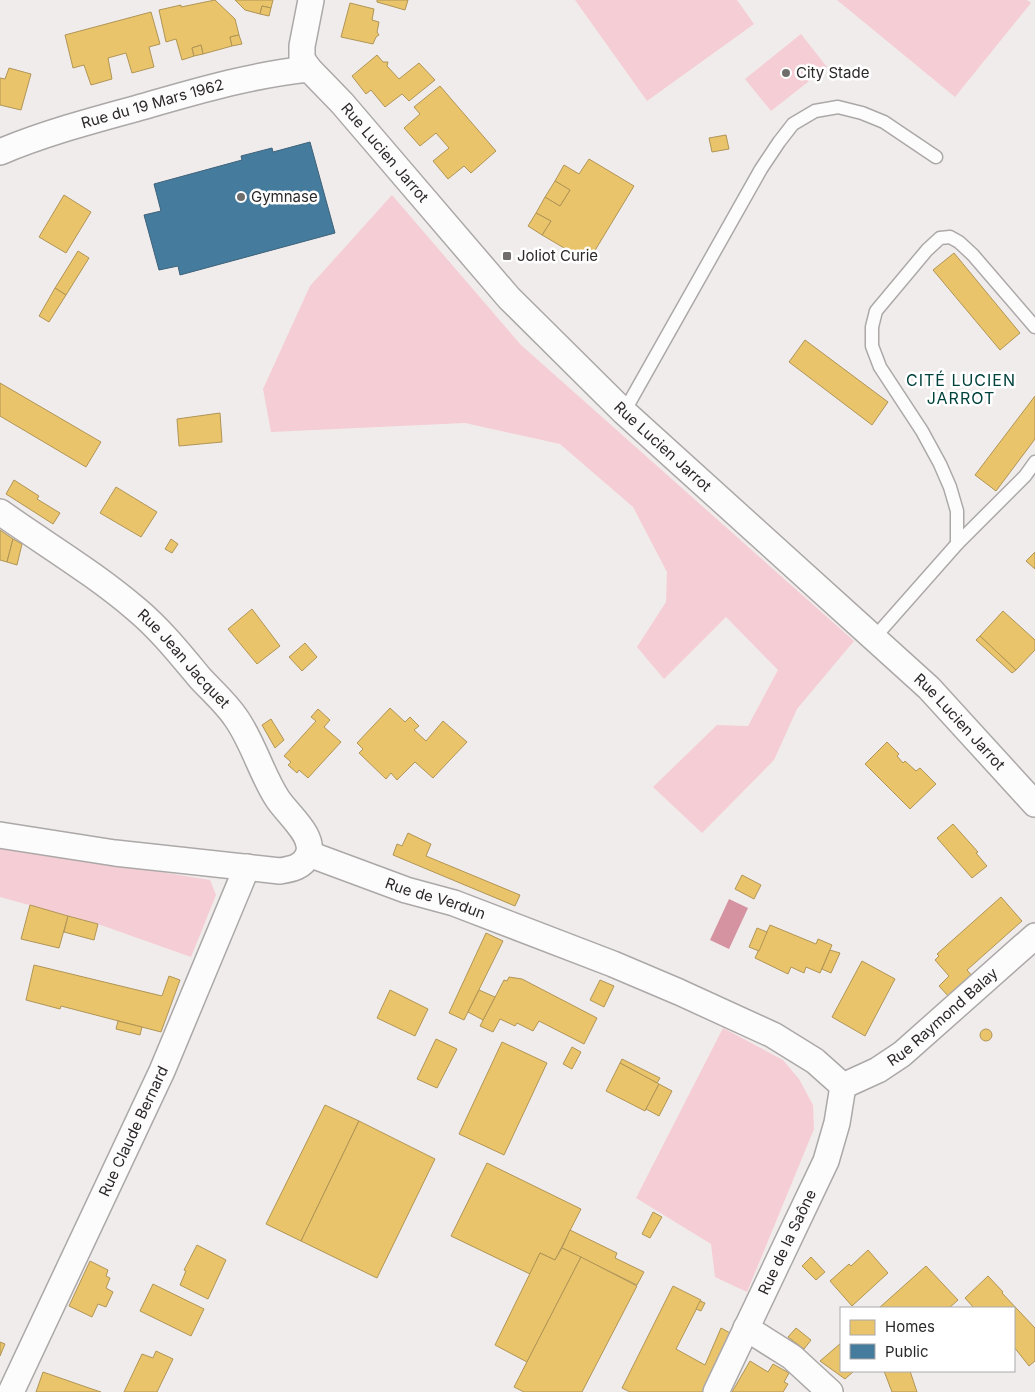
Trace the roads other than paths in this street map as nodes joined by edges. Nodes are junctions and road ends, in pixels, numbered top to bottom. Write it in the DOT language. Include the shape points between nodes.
graph roads {
  1 [pos="311,0"];
  2 [pos="309,70"];
  3 [pos="0,152"];
  4 [pos="936,157"];
  5 [pos="1035,327"];
  6 [pos="624,412"];
  7 [pos="1035,462"];
  8 [pos="0,512"];
  9 [pos="957,544"];
  10 [pos="874,638"];
  11 [pos="1035,804"];
  12 [pos="0,835"];
  13 [pos="309,854"];
  14 [pos="246,868"];
  15 [pos="1035,936"];
  16 [pos="843,1086"];
  17 [pos="746,1328"];
  18 [pos="11,1392"];
  19 [pos="716,1392"];
  20 [pos="830,1392"];
  1 -- 2 [label="street" via="302,46 302,59"];
  2 -- 3 [label="street, Rue du 19 Mars 1962" via="233,81 34,137"];
  2 -- 6 [label="street, Rue Lucien Jarrot" via="342,103 509,298"];
  4 -- 6 [label="lane" via="884,122 838,107 816,111 793,124 761,170"];
  5 -- 9 [label="lane" via="973,255 950,238 940,238 876,311 872,346 880,366 922,431 950,487 957,512"];
  6 -- 10 [label="street, Rue Lucien Jarrot"];
  7 -- 9 [label="lane"];
  8 -- 13 [label="street, Rue Jean Jacquet" via="108,587 159,630 236,718 278,800 307,836"];
  9 -- 10 [label="lane"];
  10 -- 11 [label="street, Rue Lucien Jarrot" via="929,688"];
  12 -- 14 [label="street" via="115,853"];
  13 -- 14 [label="street" via="296,869"];
  13 -- 16 [label="street, Rue de Verdun" via="406,890 454,903 680,992 781,1040 816,1061"];
  14 -- 18 [label="street, Rue Claude Bernard" via="162,1071"];
  15 -- 16 [label="street, Rue Raymond Balay" via="902,1054 878,1070"];
  16 -- 17 [label="street, Rue de la Saône" via="826,1161"];
  17 -- 19 [label="street, Rue de la Saône"];
  17 -- 20 [label="street" via="792,1357"];
}
